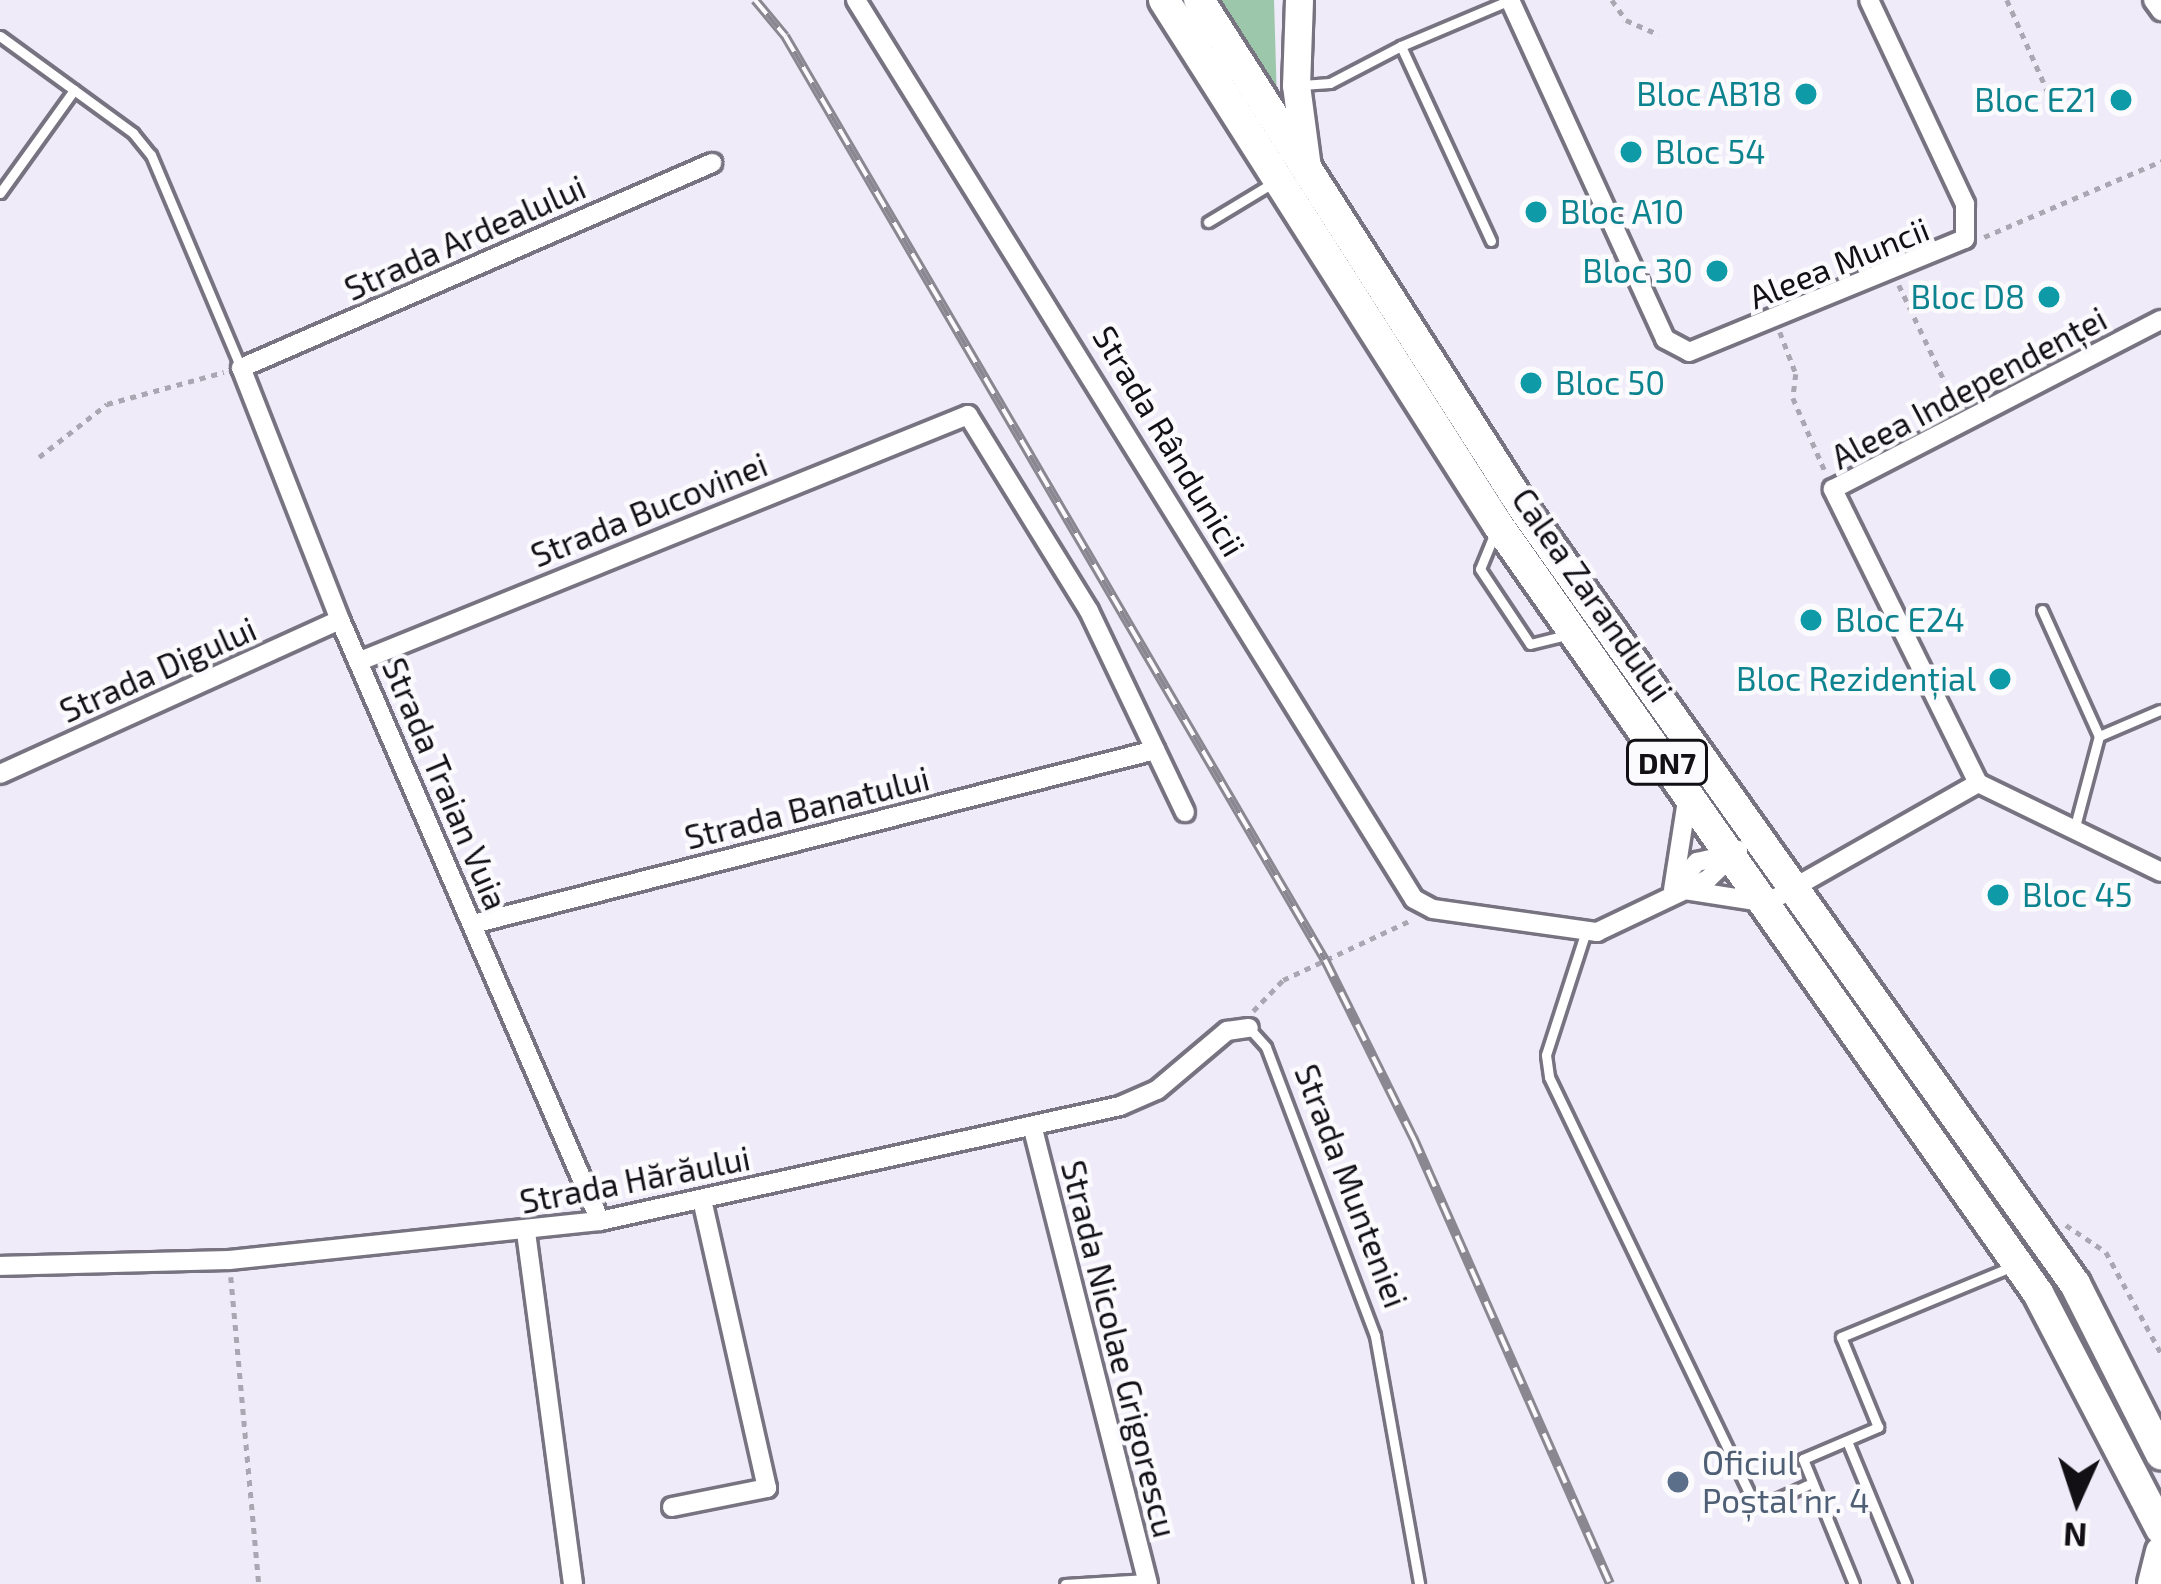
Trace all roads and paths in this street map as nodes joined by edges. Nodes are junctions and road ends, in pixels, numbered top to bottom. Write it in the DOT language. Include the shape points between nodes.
graph roads {
  1 [pos="856,0"];
  2 [pos="1164,0"];
  3 [pos="1198,0"];
  4 [pos="1299,0"];
  5 [pos="1510,0"];
  6 [pos="1612,0"];
  7 [pos="1869,0"];
  8 [pos="2007,0"];
  9 [pos="2153,0"];
  10 [pos="2161,11"];
  11 [pos="1659,35"];
  12 [pos="0,36"];
  13 [pos="1401,46"];
  14 [pos="1296,85"];
  15 [pos="74,90"];
  16 [pos="2052,101"];
  17 [pos="2161,161"];
  18 [pos="712,163"];
  19 [pos="1274,182"];
  20 [pos="1310,183"];
  21 [pos="0,193"];
  22 [pos="1208,222"];
  23 [pos="1965,239"];
  24 [pos="1491,241"];
  25 [pos="1893,272"];
  26 [pos="2161,320"];
  27 [pos="1776,321"];
  28 [pos="241,368"];
  29 [pos="1964,422"];
  30 [pos="39,457"];
  31 [pos="1833,489"];
  32 [pos="2042,610"];
  33 [pos="340,620"];
  34 [pos="360,661"];
  35 [pos="2161,710"];
  36 [pos="2098,736"];
  37 [pos="1155,750"];
  38 [pos="0,774"];
  39 [pos="1978,783"];
  40 [pos="1688,792"];
  41 [pos="1185,812"];
  42 [pos="2073,835"];
  43 [pos="1745,845"];
  44 [pos="2161,872"];
  45 [pos="1673,890"];
  46 [pos="1781,896"];
  47 [pos="1433,910"];
  48 [pos="472,924"];
  49 [pos="1586,931"];
  50 [pos="1249,1028"];
  51 [pos="1033,1129"];
  52 [pos="702,1199"];
  53 [pos="2048,1213"];
  54 [pos="601,1221"];
  55 [pos="526,1232"];
  56 [pos="229,1260"];
  57 [pos="2018,1264"];
  58 [pos="0,1266"];
  59 [pos="2161,1353"];
  60 [pos="1846,1441"];
  61 [pos="2161,1454"];
  62 [pos="1812,1483"];
  63 [pos="672,1508"];
  64 [pos="2161,1529"];
  65 [pos="2161,1552"];
  66 [pos="1147,1582"];
  67 [pos="2151,1583"];
  68 [pos="259,1584"];
  69 [pos="573,1584"];
  70 [pos="1065,1584"];
  71 [pos="1419,1584"];
  72 [pos="1855,1584"];
  73 [pos="1906,1584"];
  1 -- 47 [label="street, Strada Rândunicii" via="1409,893"];
  2 -- 19 [label="main road, Calea Zarandului / DN7"];
  3 -- 20 [label="main road, Calea Zarandului / DN7"];
  4 -- 14 [label="street"];
  5 -- 13 [label="lane"];
  5 -- 27 [label="street, Aleea Muncii" via="1665,339 1689,352"];
  6 -- 11 [label="path" via="1626,20"];
  7 -- 23 [label="street, Aleea Muncii" via="1965,204"];
  8 -- 16 [label="path"];
  9 -- 10 [label="street"];
  12 -- 15 [label="lane"];
  13 -- 14 [label="lane" via="1330,82"];
  13 -- 24 [label="lane"];
  14 -- 20 [label="street"];
  15 -- 21 [label="lane"];
  15 -- 28 [label="lane" via="151,155"];
  17 -- 23 [label="path"];
  18 -- 28 [label="street, Strada Ardealului"];
  19 -- 22 [label="lane"];
  19 -- 40 [label="main road, Calea Zarandului / DN7" via="1498,526"];
  20 -- 43 [label="main road, Calea Zarandului / DN7"];
  23 -- 25 [label="street, Aleea Muncii"];
  25 -- 27 [label="street, Aleea Muncii"];
  25 -- 29 [label="path"];
  26 -- 29 [label="street, Aleea Independenței"];
  27 -- 31 [label="path" via="1796,374 1793,398"];
  28 -- 30 [label="path" via="107,404"];
  28 -- 33 [label="street, Strada Traian Vuia"];
  29 -- 31 [label="street, Aleea Independenței"];
  31 -- 39 [label="street, Aleea Independenței"];
  32 -- 36 [label="lane"];
  33 -- 34 [label="street, Strada Traian Vuia"];
  33 -- 38 [label="street, Strada Digului"];
  34 -- 37 [label="street, Strada Bucovinei" via="961,414 974,418 1089,611"];
  34 -- 48 [label="street, Strada Traian Vuia"];
  35 -- 36 [label="lane"];
  36 -- 42 [label="lane"];
  37 -- 41 [label="street"];
  37 -- 48 [label="street, Strada Banatului"];
  39 -- 42 [label="street"];
  39 -- 46 [label="street"];
  40 -- 43 [label="main road, Calea Zarandului / DN7"];
  40 -- 45 [label="street"];
  42 -- 44 [label="street"];
  43 -- 45 [label="street" via="1697,862"];
  43 -- 46 [label="main road, Calea Zarandului / DN7"];
  45 -- 46 [label="street"];
  45 -- 49 [label="street" via="1606,929"];
  46 -- 57 [label="main road, Calea Zarandului / DN7"];
  46 -- 61 [label="main road, Calea Zarandului / DN7" via="2075,1284"];
  47 -- 49 [label="street"];
  47 -- 50 [label="path" via="1264,992"];
  48 -- 54 [label="street, Strada Traian Vuia"];
  49 -- 62 [label="lane" via="1546,1055 1549,1077 1750,1496 1763,1505"];
  50 -- 51 [label="street, Strada Hărăului" via="1227,1031 1143,1098"];
  50 -- 71 [label="lane, Strada Munteniei" via="1265,1047 1370,1317"];
  51 -- 52 [label="street, Strada Hărăului"];
  51 -- 66 [label="street, Strada Nicolae Grigorescu"];
  52 -- 54 [label="street, Strada Hărăului"];
  52 -- 63 [label="street" via="767,1488"];
  53 -- 59 [label="path" via="2106,1252"];
  54 -- 55 [label="street, Strada Hărăului"];
  55 -- 56 [label="street, Strada Hărăului"];
  55 -- 69 [label="street"];
  56 -- 58 [label="street, Strada Hărăului"];
  56 -- 68 [label="path"];
  57 -- 60 [label="lane" via="1841,1337 1878,1427"];
  57 -- 64 [label="main road, Calea Zarandului / DN7"];
  60 -- 62 [label="lane" via="1802,1459"];
  60 -- 73 [label="lane"];
  62 -- 72 [label="lane"];
  65 -- 67 [label="main road"];
  66 -- 70 [label="lane"];
}
